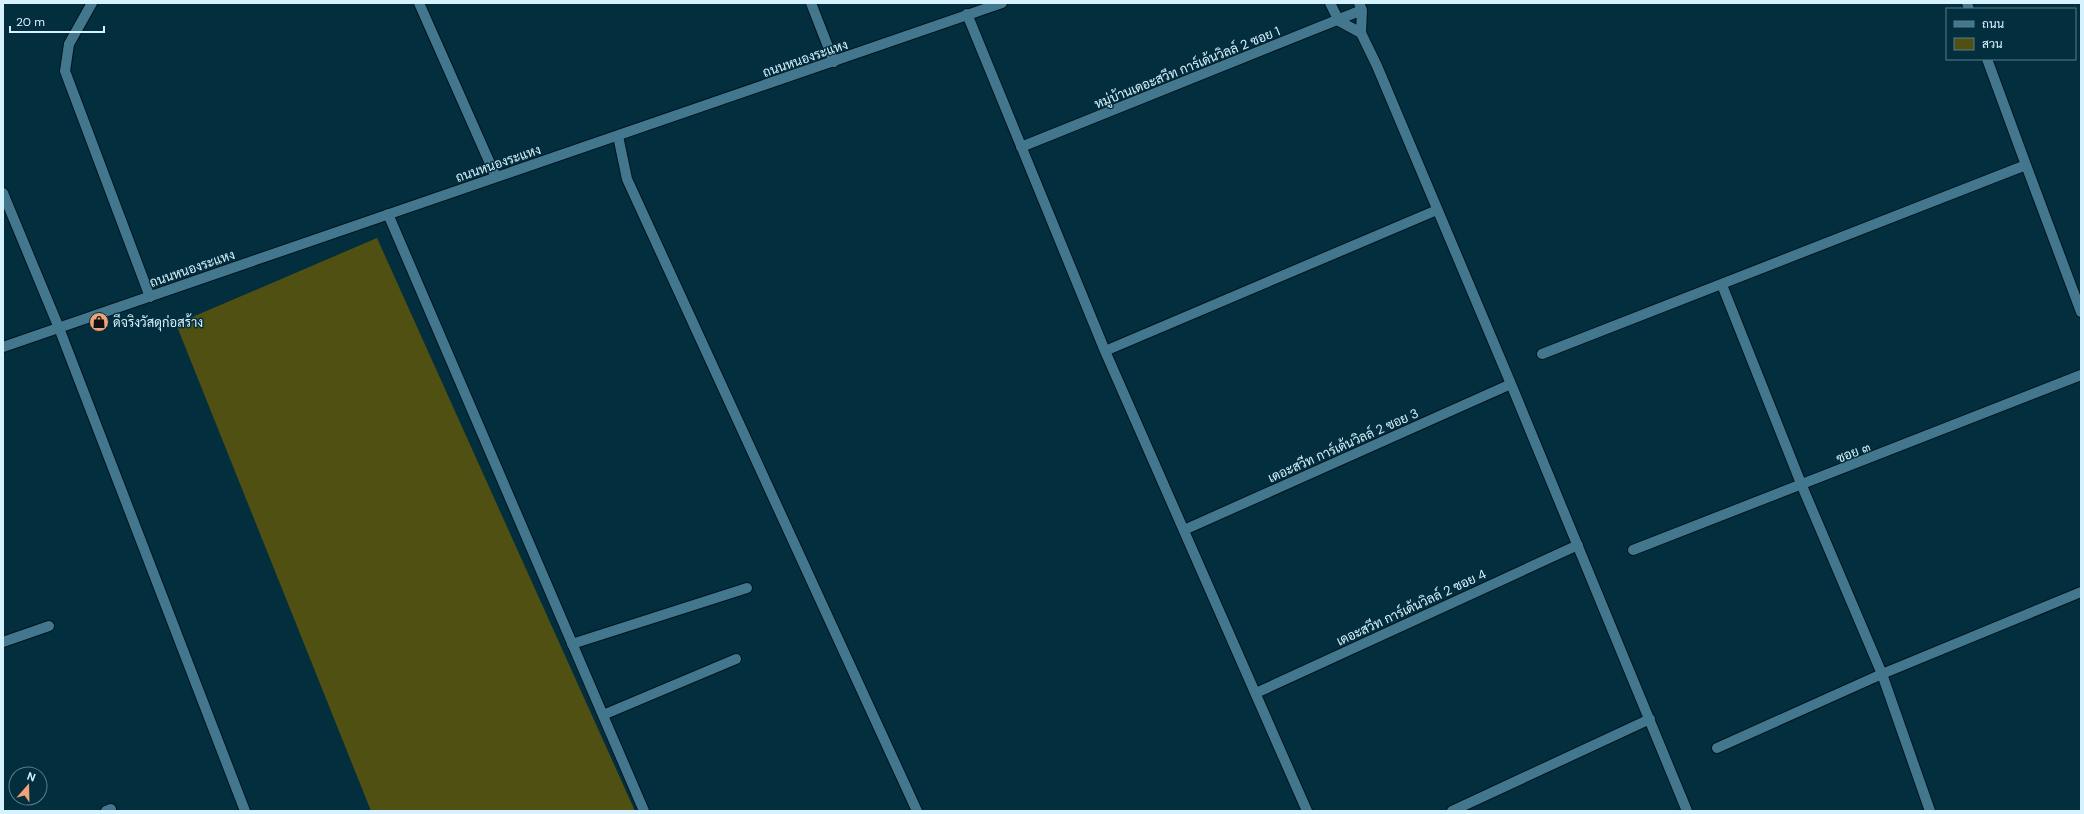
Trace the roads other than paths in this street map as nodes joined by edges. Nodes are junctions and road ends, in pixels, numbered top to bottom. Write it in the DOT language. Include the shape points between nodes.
graph roads {
  1 [pos="92,3"];
  2 [pos="419,3"];
  3 [pos="811,3"];
  4 [pos="1002,3"];
  5 [pos="1330,3"];
  6 [pos="1360,7"];
  7 [pos="967,14"];
  8 [pos="1339,21"];
  9 [pos="1361,33"];
  10 [pos="1987,60"];
  11 [pos="834,62"];
  12 [pos="618,136"];
  13 [pos="1021,147"];
  14 [pos="2026,165"];
  15 [pos="496,177"];
  16 [pos="3,193"];
  17 [pos="1438,210"];
  18 [pos="388,214"];
  19 [pos="1722,285"];
  20 [pos="150,297"];
  21 [pos="2081,312"];
  22 [pos="60,328"];
  23 [pos="3,347"];
  24 [pos="1105,351"];
  25 [pos="1542,354"];
  26 [pos="2081,375"];
  27 [pos="1512,384"];
  28 [pos="1802,486"];
  29 [pos="1184,530"];
  30 [pos="1578,545"];
  31 [pos="1633,550"];
  32 [pos="747,588"];
  33 [pos="2081,592"];
  34 [pos="49,626"];
  35 [pos="3,642"];
  36 [pos="572,644"];
  37 [pos="736,659"];
  38 [pos="1882,674"];
  39 [pos="1256,693"];
  40 [pos="603,715"];
  41 [pos="1650,719"];
  42 [pos="1717,748"];
  43 [pos="245,811"];
  44 [pos="644,811"];
  45 [pos="917,811"];
  46 [pos="1307,811"];
  47 [pos="1452,811"];
  48 [pos="1687,811"];
  49 [pos="1930,811"];
  1 -- 20 [label="street" via="69,44 65,71"];
  2 -- 15 [label="street"];
  3 -- 11 [label="street"];
  4 -- 7 [label="street, ถนนหนองระแหง"];
  5 -- 8 [label="street"];
  6 -- 8 [label="street, หมู่บ้านเดอะสวีท การ์เด้นวิลล์ 2 ซอย 1"];
  6 -- 9 [label="street"];
  7 -- 11 [label="street, ถนนหนองระแหง"];
  7 -- 13 [label="street"];
  8 -- 9 [label="street"];
  8 -- 13 [label="street, หมู่บ้านเดอะสวีท การ์เด้นวิลล์ 2 ซอย 1"];
  9 -- 17 [label="street"];
  10 -- 14 [label="street"];
  11 -- 12 [label="street, ถนนหนองระแหง"];
  12 -- 15 [label="street, ถนนหนองระแหง"];
  12 -- 45 [label="street" via="627,179"];
  13 -- 24 [label="street"];
  14 -- 19 [label="street"];
  14 -- 21 [label="street"];
  15 -- 18 [label="street, ถนนหนองระแหง"];
  16 -- 22 [label="street"];
  17 -- 24 [label="street"];
  17 -- 27 [label="street"];
  18 -- 20 [label="street, ถนนหนองระแหง"];
  18 -- 36 [label="street"];
  19 -- 25 [label="street"];
  19 -- 28 [label="street"];
  20 -- 22 [label="street, ถนนหนองระแหง"];
  22 -- 23 [label="street, ถนนหนองระแหง"];
  22 -- 43 [label="street"];
  24 -- 29 [label="street"];
  26 -- 28 [label="street, ซอย ๓"];
  27 -- 29 [label="street, เดอะสวีท การ์เด้นวิลล์ 2 ซอย 3"];
  27 -- 30 [label="street"];
  28 -- 31 [label="street, ซอย ๓"];
  28 -- 38 [label="street"];
  29 -- 39 [label="street"];
  30 -- 39 [label="street, เดอะสวีท การ์เด้นวิลล์ 2 ซอย 4"];
  30 -- 41 [label="street"];
  32 -- 36 [label="street"];
  33 -- 38 [label="street"];
  34 -- 35 [label="street"];
  36 -- 40 [label="street"];
  37 -- 40 [label="street"];
  38 -- 42 [label="street"];
  38 -- 49 [label="street"];
  39 -- 46 [label="street"];
  40 -- 44 [label="street"];
  41 -- 47 [label="street"];
  41 -- 48 [label="street"];
}
